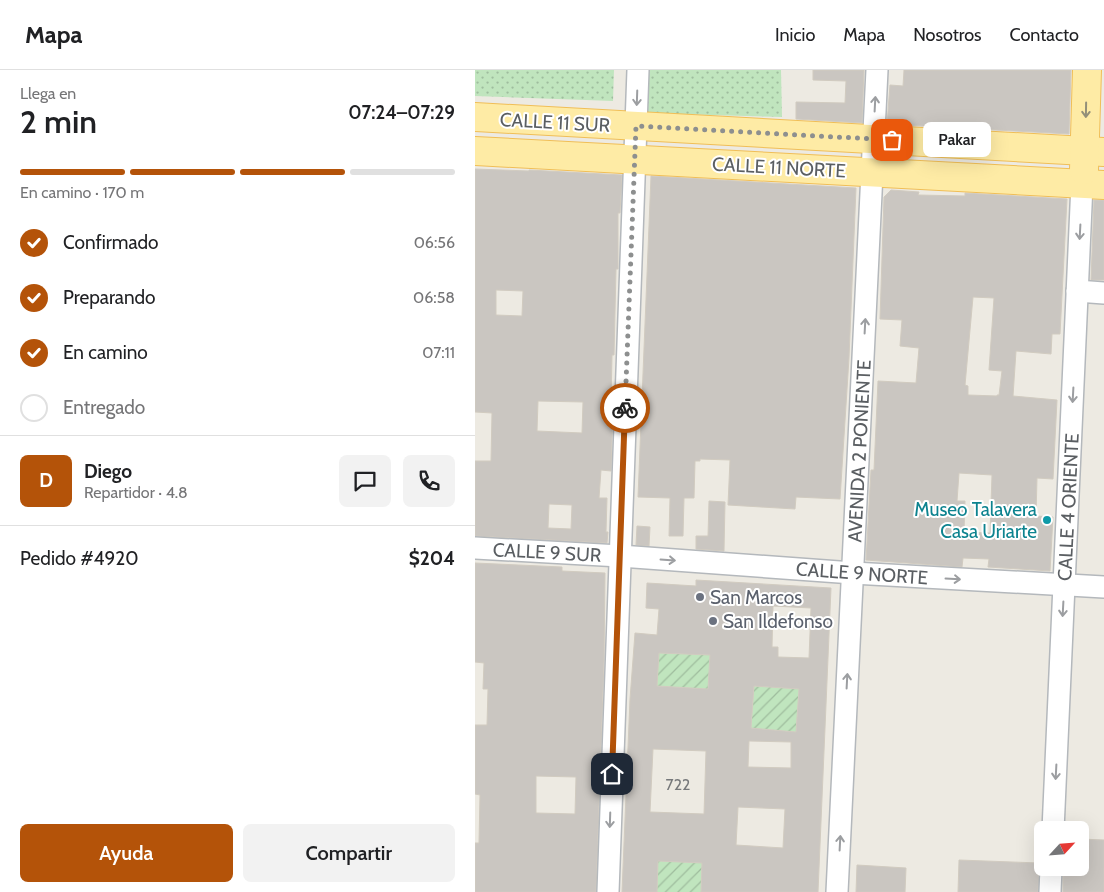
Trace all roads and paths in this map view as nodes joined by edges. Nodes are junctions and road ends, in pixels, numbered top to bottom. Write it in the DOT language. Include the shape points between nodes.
graph roads {
  1 [pos="638,70"];
  2 [pos="877,70"];
  3 [pos="1087,70"];
  4 [pos="475,117"];
  5 [pos="475,127"];
  6 [pos="475,140"];
  7 [pos="635,142"];
  8 [pos="475,151"];
  9 [pos="873,155"];
  10 [pos="1094,168"];
  11 [pos="1077,291"];
  12 [pos="1104,293"];
  13 [pos="475,548"];
  14 [pos="619,556"];
  15 [pos="853,573"];
  16 [pos="1064,584"];
  17 [pos="1104,587"];
  18 [pos="1053,821"];
  19 [pos="1051,876"];
  20 [pos="608,892"];
  21 [pos="837,892"];
  22 [pos="1050,892"];
  1 -- 7 [label="street, one-way"];
  9 -- 2 [label="street, AVENIDA 2 PONIENTE, one-way"];
  3 -- 10 [label="main road, one-way"];
  4 -- 7 [label="main road, CALLE 11 SUR"];
  5 -- 7 [label="street"];
  6 -- 7 [label="street"];
  7 -- 8 [label="main road, CALLE 11 SUR"];
  7 -- 9 [label="main road, CALLE 11 NORTE"];
  7 -- 14 [label="street"];
  9 -- 10 [label="main road, CALLE 11 NORTE"];
  15 -- 9 [label="street, AVENIDA 2 PONIENTE, one-way"];
  10 -- 11 [label="street, CALLE 4 ORIENTE, one-way"];
  11 -- 12 [label="street"];
  11 -- 16 [label="street, CALLE 4 ORIENTE, one-way"];
  13 -- 14 [label="street, CALLE 9 SUR"];
  14 -- 15 [label="street, CALLE 9 NORTE, one-way"];
  14 -- 20 [label="street, one-way"];
  15 -- 16 [label="street, CALLE 9 NORTE, one-way"];
  21 -- 15 [label="street, AVENIDA 2 PONIENTE, one-way"];
  16 -- 17 [label="street, CALLE 9 NORTE"];
  16 -- 18 [label="street, CALLE 4 ORIENTE, one-way"];
  19 -- 22 [label="street"];
}
